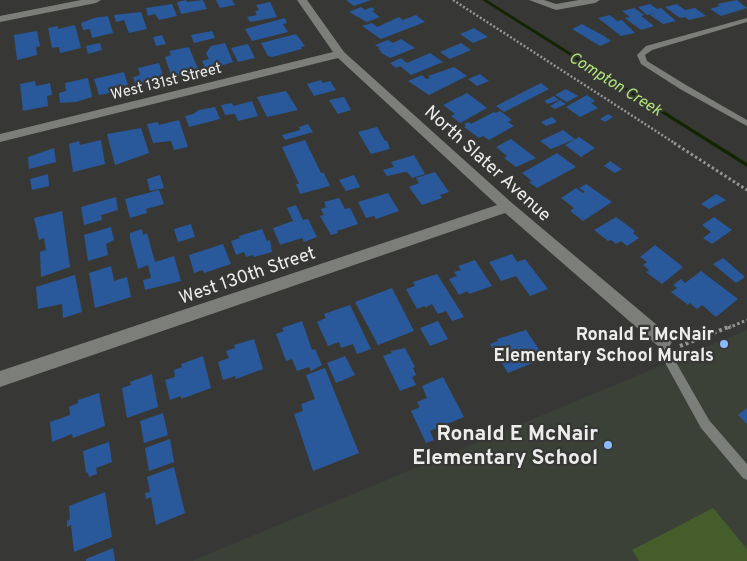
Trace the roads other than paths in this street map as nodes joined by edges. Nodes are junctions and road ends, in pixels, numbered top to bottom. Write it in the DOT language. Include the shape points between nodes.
graph roads {
  1 [pos="96,0"];
  2 [pos="302,0"];
  3 [pos="534,0"];
  4 [pos="595,0"];
  5 [pos="0,19"];
  6 [pos="747,20"];
  7 [pos="340,54"];
  8 [pos="747,123"];
  9 [pos="0,138"];
  10 [pos="507,207"];
  11 [pos="664,341"];
  12 [pos="0,379"];
  13 [pos="747,474"];
  1 -- 5 [label="street"];
  2 -- 7 [label="street, North Slater Avenue"];
  3 -- 4 [label="street" via="556,8"];
  6 -- 8 [label="lane" via="650,48 641,55 644,62 675,82"];
  7 -- 9 [label="street, West 131st Street"];
  7 -- 10 [label="street, North Slater Avenue"];
  10 -- 11 [label="street, North Slater Avenue"];
  10 -- 12 [label="street, West 130th Street"];
  11 -- 13 [label="lane" via="668,359 705,424"];
}
